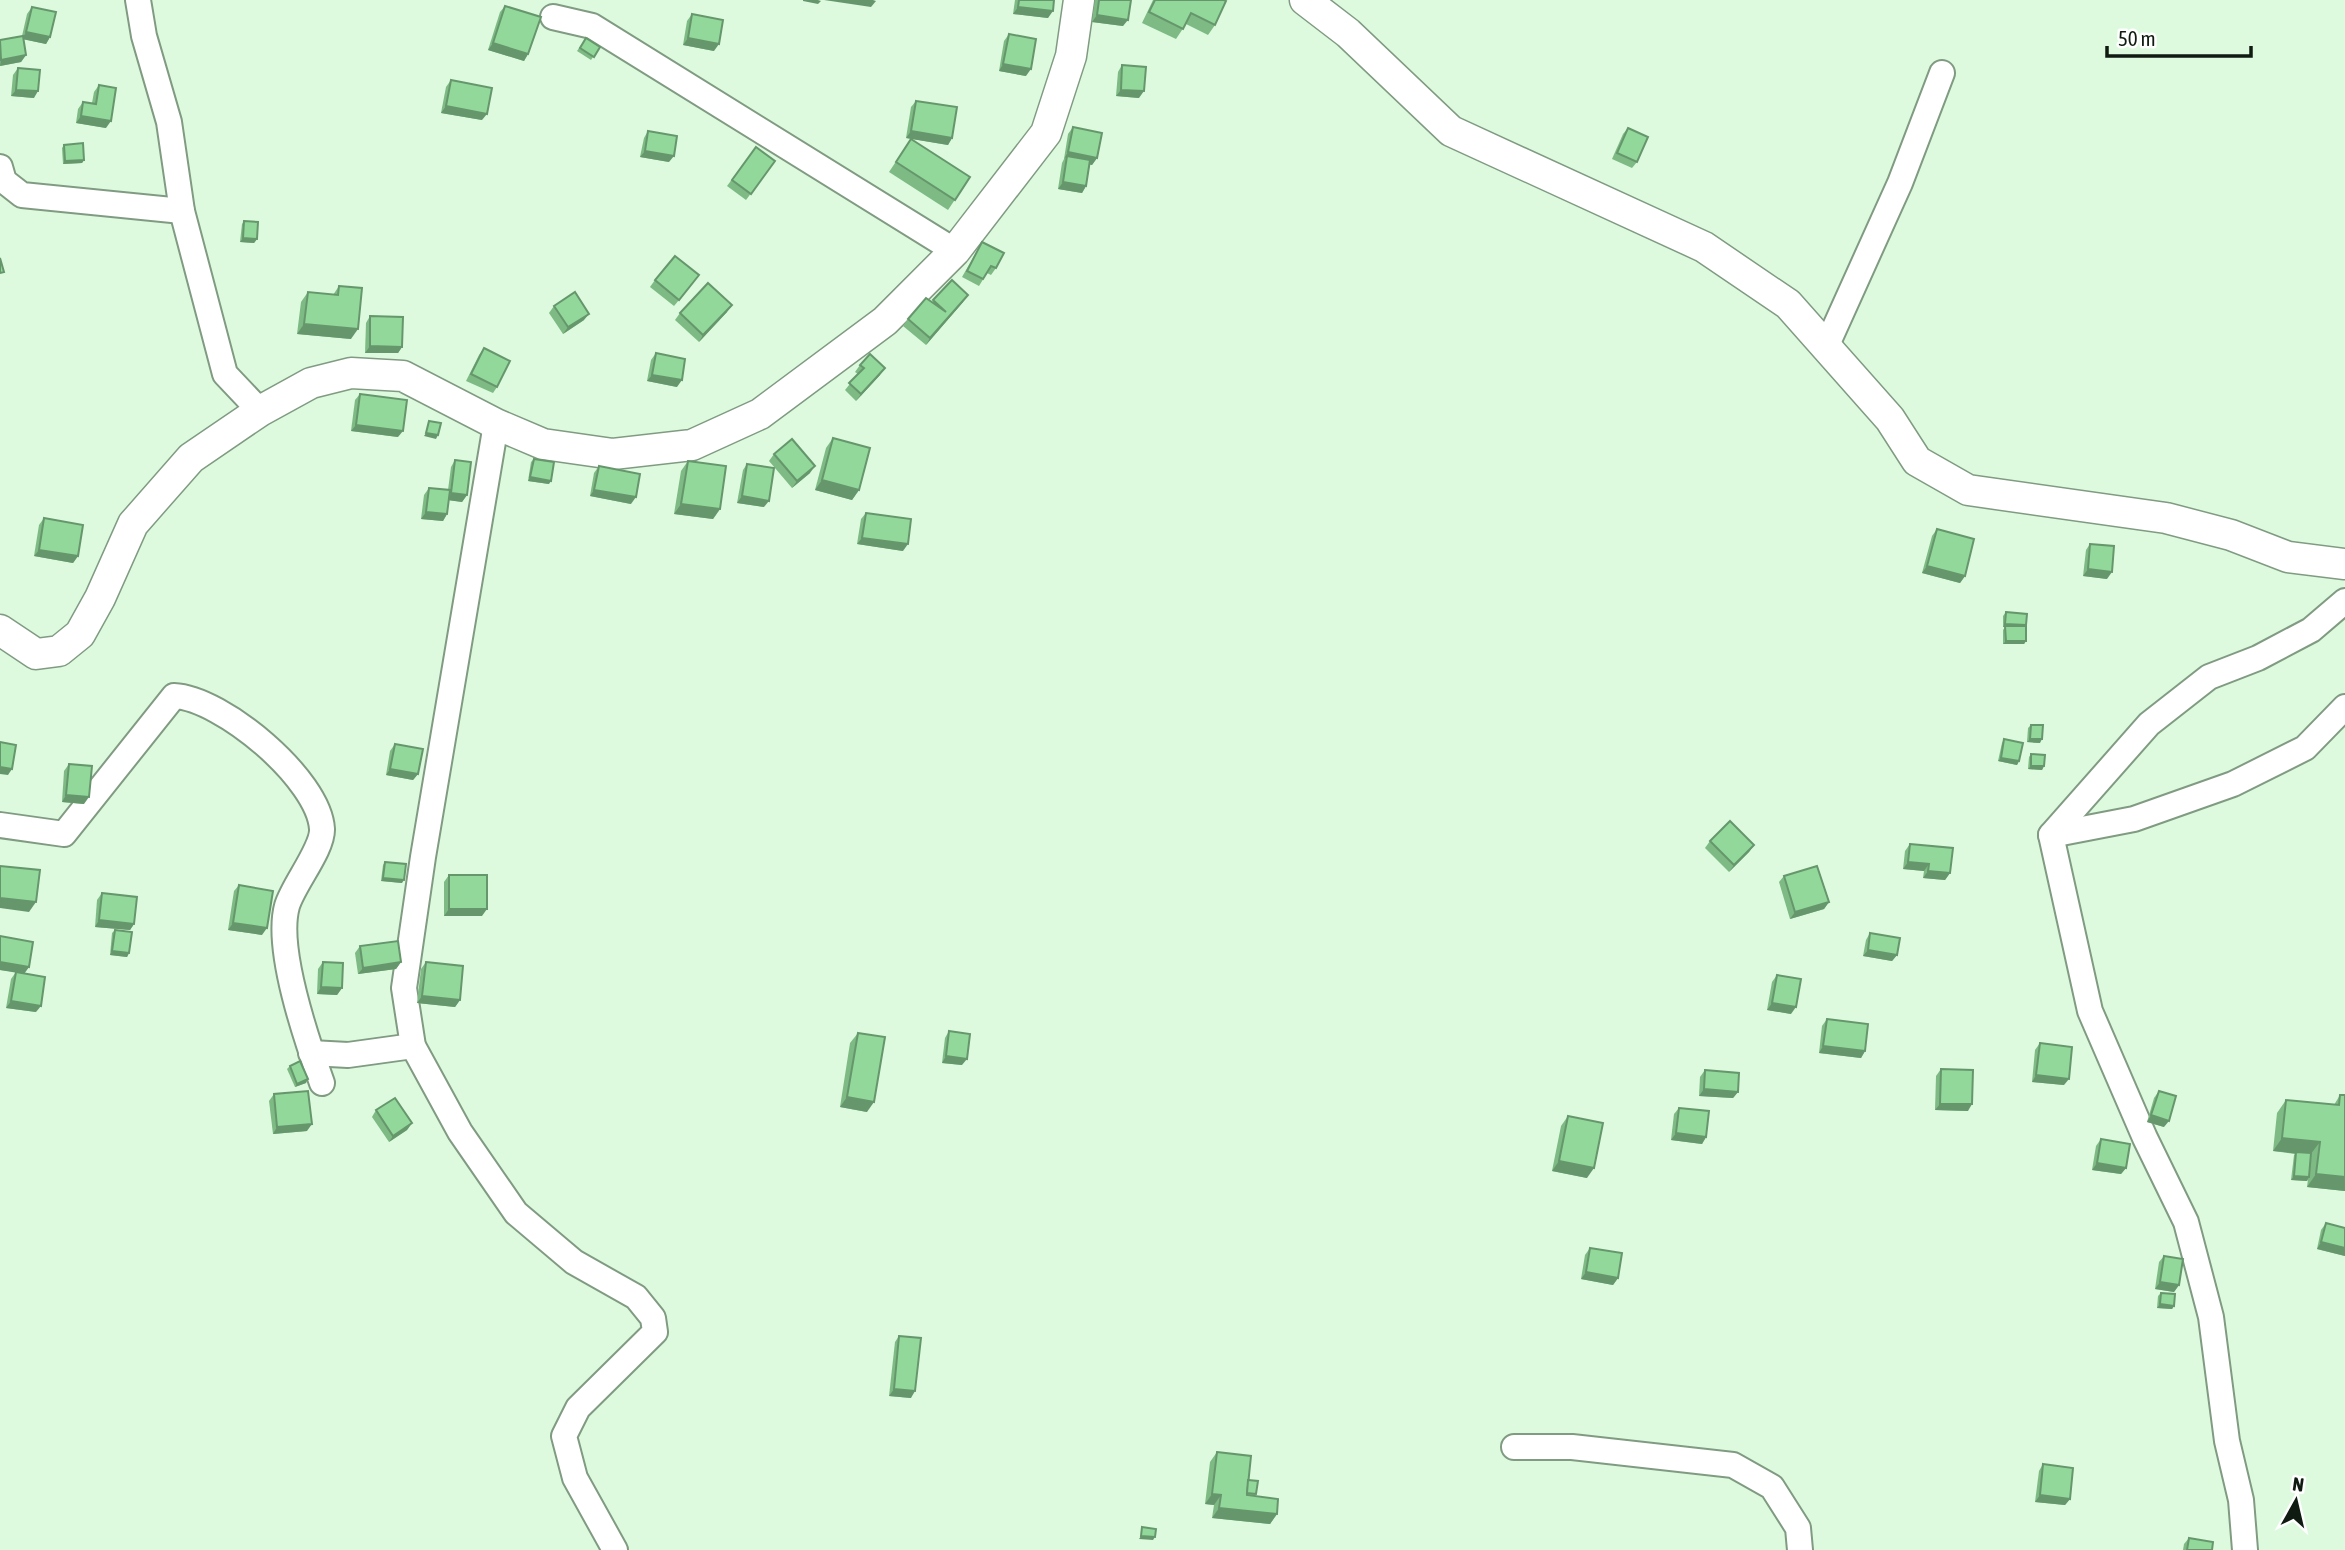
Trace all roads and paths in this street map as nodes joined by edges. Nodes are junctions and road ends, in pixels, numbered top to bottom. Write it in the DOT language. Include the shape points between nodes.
graph roads {
  1 [pos="138,0"];
  2 [pos="1079,0"];
  3 [pos="1305,0"];
  4 [pos="553,17"];
  5 [pos="1942,73"];
  6 [pos="0,167"];
  7 [pos="182,211"];
  8 [pos="956,251"];
  9 [pos="1826,347"];
  10 [pos="260,411"];
  11 [pos="496,424"];
  12 [pos="2345,564"];
  13 [pos="2345,601"];
  14 [pos="0,630"];
  15 [pos="2345,707"];
  16 [pos="0,825"];
  17 [pos="2051,835"];
  18 [pos="413,1046"];
  19 [pos="311,1053"];
  20 [pos="322,1083"];
  21 [pos="1514,1447"];
  22 [pos="615,1550"];
  23 [pos="1800,1550"];
  24 [pos="2245,1550"];
  1 -- 7 [label="street" via="169,122"];
  2 -- 8 [label="main road" via="1071,56 1046,133"];
  3 -- 9 [label="main road" via="1348,33 1451,131 1704,247 1788,304"];
  4 -- 8 [label="street" via="593,26"];
  5 -- 9 [label="street" via="1900,183"];
  6 -- 7 [label="street" via="4,181 22,195"];
  7 -- 10 [label="street" via="225,374"];
  8 -- 11 [label="main road" via="885,321 760,414 692,445 613,454 543,444"];
  9 -- 12 [label="main road" via="1890,419 1917,461 1968,490 2166,518 2231,535 2288,557"];
  10 -- 11 [label="main road" via="311,383 351,373 403,376"];
  10 -- 14 [label="main road" via="191,458 133,524 80,634 59,651 36,654"];
  11 -- 18 [label="street" via="404,988"];
  13 -- 17 [label="street" via="2311,630 2209,677 2149,724"];
  15 -- 17 [label="street" via="2305,748 2233,784 2134,819"];
  16 -- 19 [label="street" via="64,834 174,696 193,697 218,710 286,762 320,815 322,832 286,908 287,965"];
  17 -- 24 [label="street" via="2090,1011 2186,1222 2211,1317"];
  18 -- 19 [label="street" via="348,1055"];
  18 -- 22 [label="street" via="460,1132 516,1213 573,1262 636,1297 653,1318 655,1332 578,1408 564,1436 575,1478"];
  19 -- 20 [label="street"];
  21 -- 23 [label="street" via="1572,1447 1733,1465 1772,1487 1798,1528"];
}
